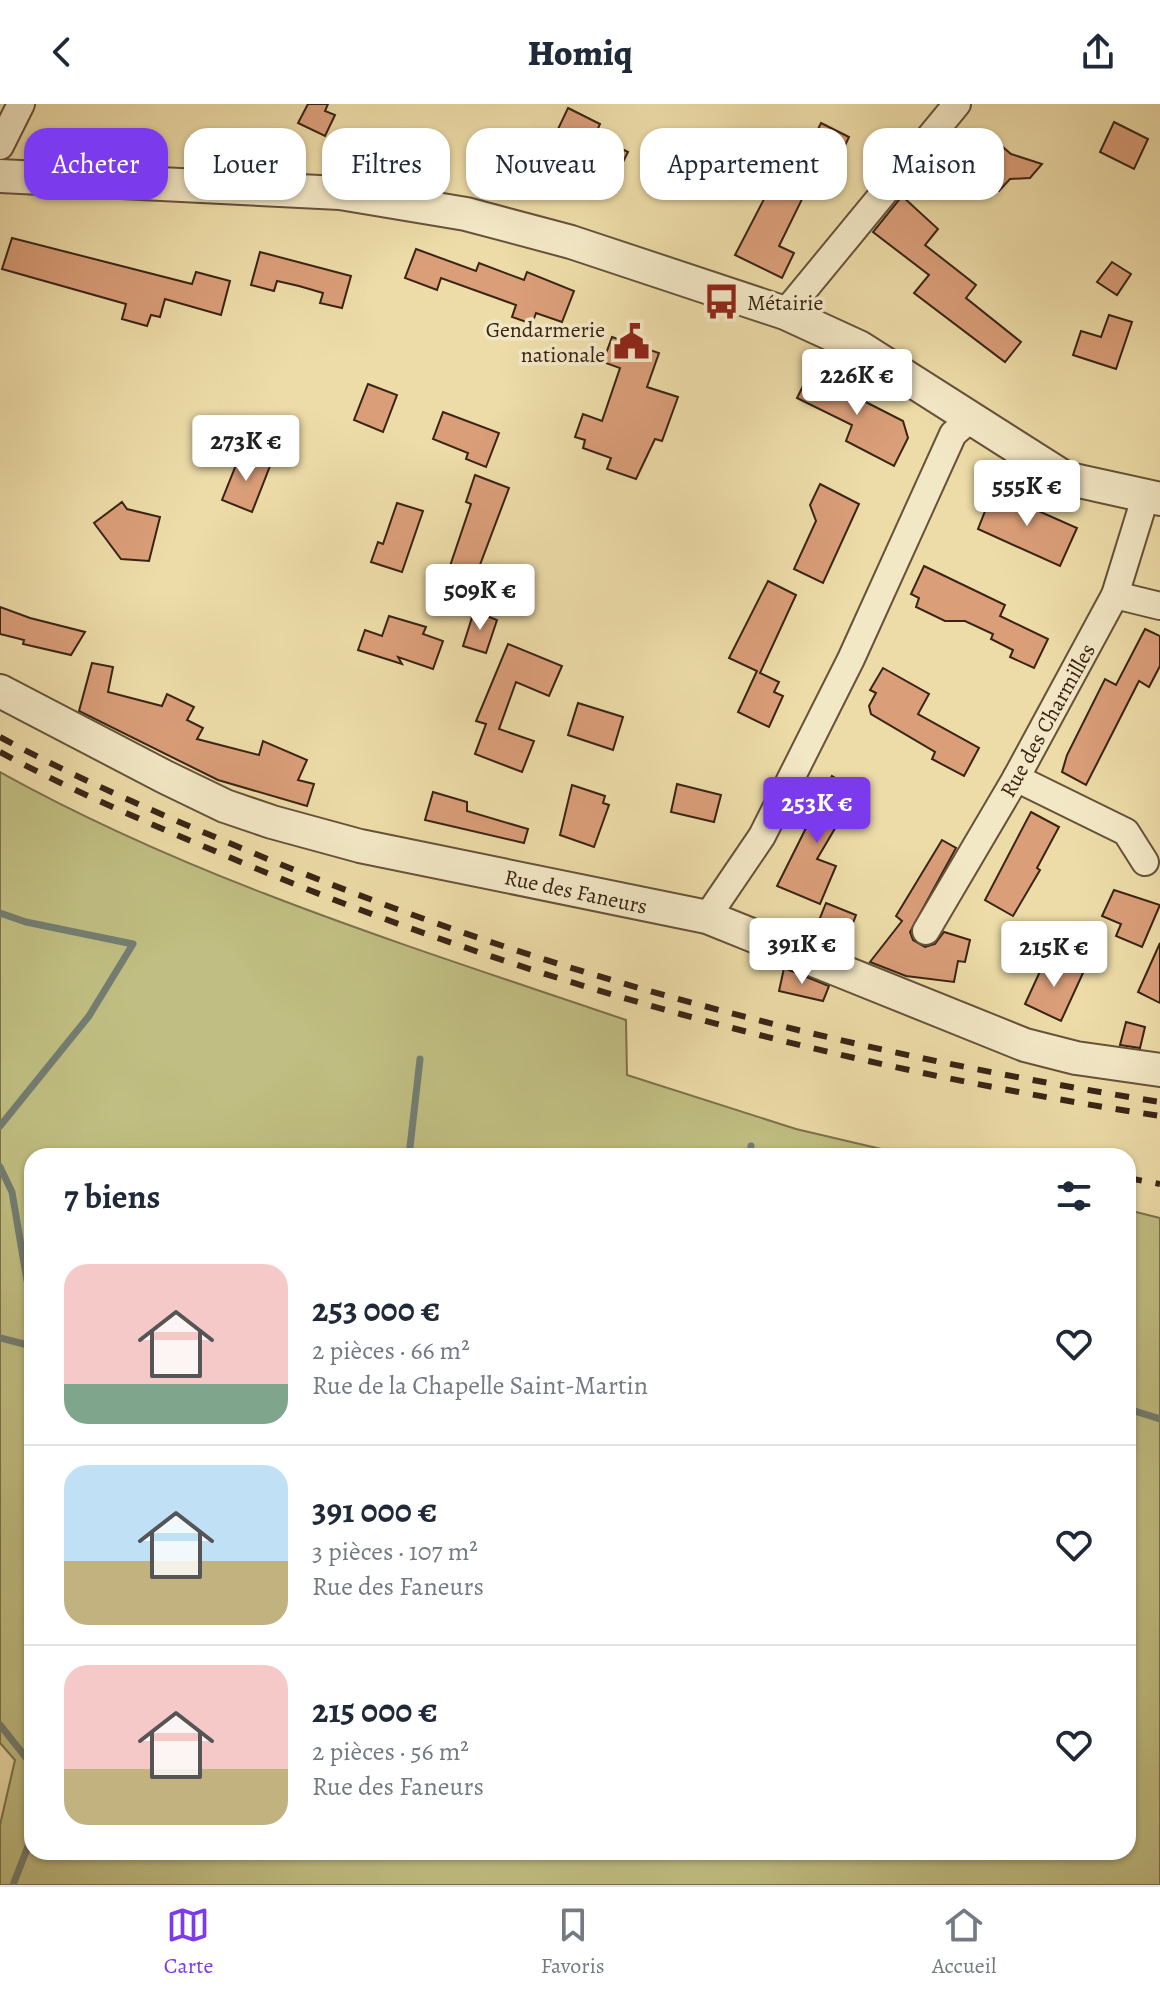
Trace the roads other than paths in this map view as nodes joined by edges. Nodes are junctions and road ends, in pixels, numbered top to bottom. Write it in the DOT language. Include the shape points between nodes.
graph roads {
  1 [pos="21,104"];
  2 [pos="957,104"];
  3 [pos="0,146"];
  4 [pos="0,176"];
  5 [pos="785,313"];
  6 [pos="969,420"];
  7 [pos="1153,498"];
  8 [pos="1115,595"];
  9 [pos="1160,606"];
  10 [pos="0,691"];
  11 [pos="1016,778"];
  12 [pos="1145,862"];
  13 [pos="707,917"];
  14 [pos="926,931"];
  15 [pos="1160,1070"];
  1 -- 3 [label="street"];
  2 -- 5 [label="street"];
  4 -- 5 [label="street" via="356,195 466,214 571,242"];
  5 -- 6 [label="street" via="859,347"];
  6 -- 7 [label="street" via="1065,478"];
  6 -- 13 [label="street" via="953,434 851,659 762,836"];
  7 -- 8 [label="street, Rue des Charmilles"];
  8 -- 9 [label="street"];
  8 -- 11 [label="street, Rue des Charmilles"];
  10 -- 13 [label="street, Rue des Faneurs" via="225,806 272,822 360,846"];
  11 -- 12 [label="street" via="1126,832"];
  11 -- 14 [label="street, Rue des Charmilles"];
  13 -- 15 [label="street, Rue des Faneurs" via="1025,1045"];
}
